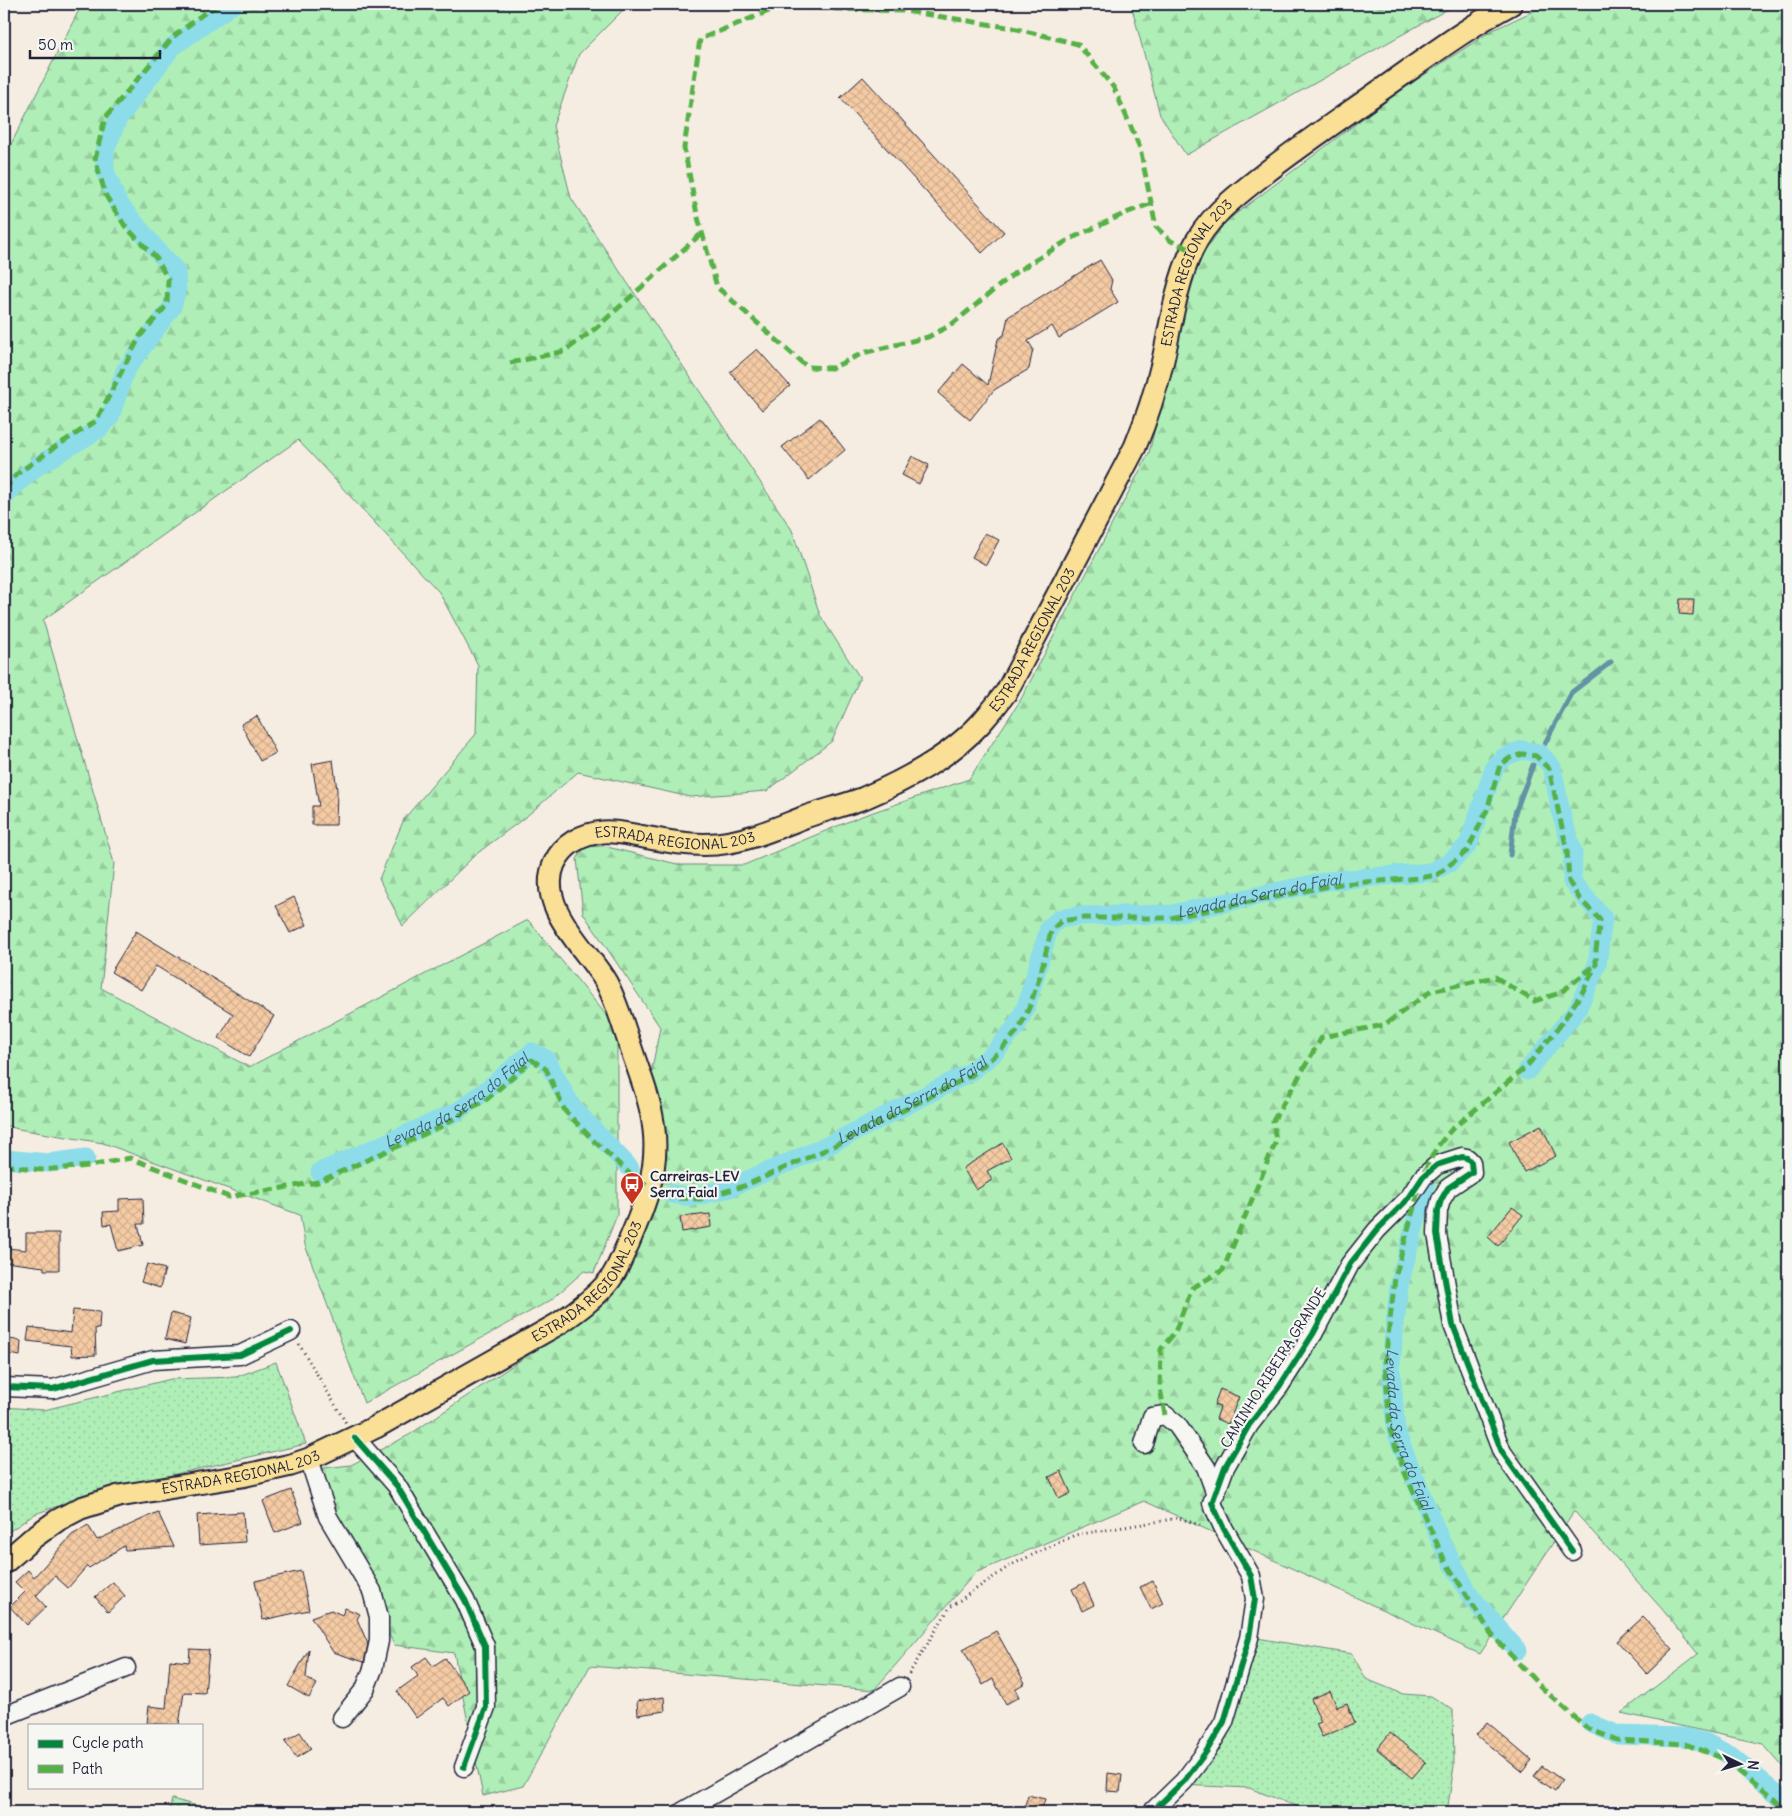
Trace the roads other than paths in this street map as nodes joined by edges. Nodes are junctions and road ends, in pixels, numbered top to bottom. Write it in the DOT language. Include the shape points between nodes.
graph roads {
  1 [pos="1511,4"];
  2 [pos="291,1331"];
  3 [pos="4,1387"];
  4 [pos="355,1438"];
  5 [pos="1144,1444"];
  6 [pos="309,1459"];
  7 [pos="1216,1494"];
  8 [pos="1572,1551"];
  9 [pos="4,1563"];
  10 [pos="126,1668"];
  11 [pos="900,1687"];
  12 [pos="4,1714"];
  13 [pos="342,1718"];
  14 [pos="464,1767"];
  15 [pos="682,1812"];
  16 [pos="1152,1812"];
  1 -- 4 [label="main road, ESTRADA REGIONAL 203" via="1286,157 1231,200 1201,233 1181,278 1152,405 1136,447 1007,691 973,731 940,758 906,779 758,835 729,842 690,844 605,832 584,836 562,851 551,875 552,899 558,914 606,983 644,1086 654,1130 655,1159 650,1188 619,1265 591,1300 558,1324"];
  2 -- 3 [label="street" via="240,1354 153,1360 53,1389"];
  4 -- 6 [label="main road, ESTRADA REGIONAL 203"];
  4 -- 14 [label="street" via="396,1486 464,1600 484,1646 486,1707"];
  5 -- 7 [label="street" via="1152,1417 1165,1415 1206,1467"];
  6 -- 9 [label="main road, ESTRADA REGIONAL 203" via="242,1476 118,1496 81,1508 58,1520"];
  6 -- 13 [label="street" via="328,1517 372,1591 379,1617 379,1642 373,1669 365,1688"];
  7 -- 8 [label="street, CAMINHO RIBEIRA GRANDE" via="1225,1467 1249,1425 1308,1342 1350,1264 1377,1230 1409,1198 1423,1177 1437,1165 1462,1157 1471,1162 1472,1172 1448,1188 1441,1200 1437,1234 1453,1325 1502,1452"];
  7 -- 16 [label="street, CAMINHO RIBEIRA GRANDE" via="1212,1503 1251,1576 1255,1599 1249,1638 1224,1722 1184,1781"];
  10 -- 12 [label="street"];
  11 -- 15 [label="street"];
}
